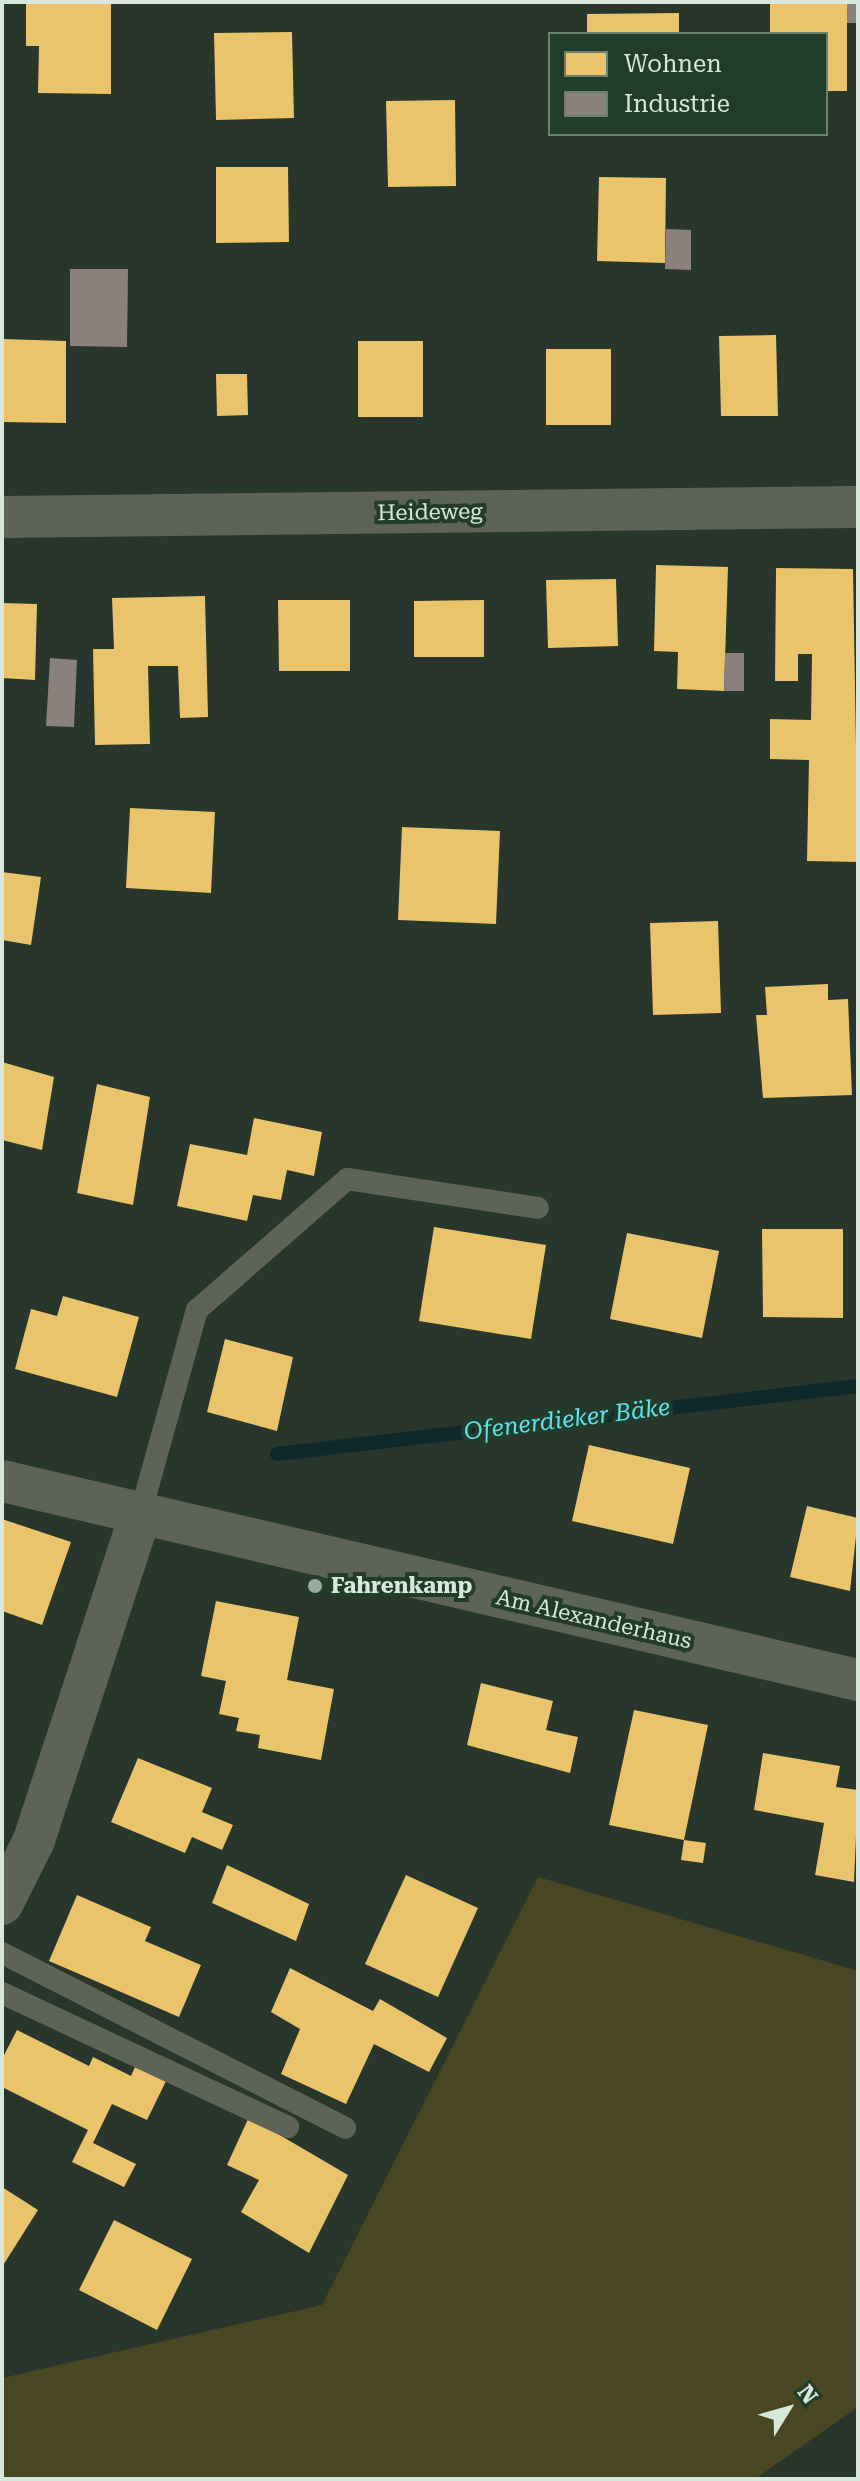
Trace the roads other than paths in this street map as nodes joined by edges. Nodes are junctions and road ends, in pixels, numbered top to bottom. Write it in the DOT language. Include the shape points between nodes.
graph roads {
  1 [pos="858,507"];
  2 [pos="2,517"];
  3 [pos="538,1208"];
  4 [pos="2,1481"];
  5 [pos="140,1515"];
  6 [pos="858,1680"];
  7 [pos="2,1904"];
  8 [pos="2,1953"];
  9 [pos="2,1993"];
  10 [pos="288,2127"];
  11 [pos="345,2128"];
  1 -- 2 [label="street, Heideweg"];
  3 -- 5 [label="lane" via="347,1179 197,1310"];
  4 -- 5 [label="street, Am Alexanderhaus"];
  5 -- 6 [label="street, Am Alexanderhaus"];
  5 -- 7 [label="street" via="34,1840"];
  8 -- 11 [label="lane"];
  9 -- 10 [label="lane"];
}
